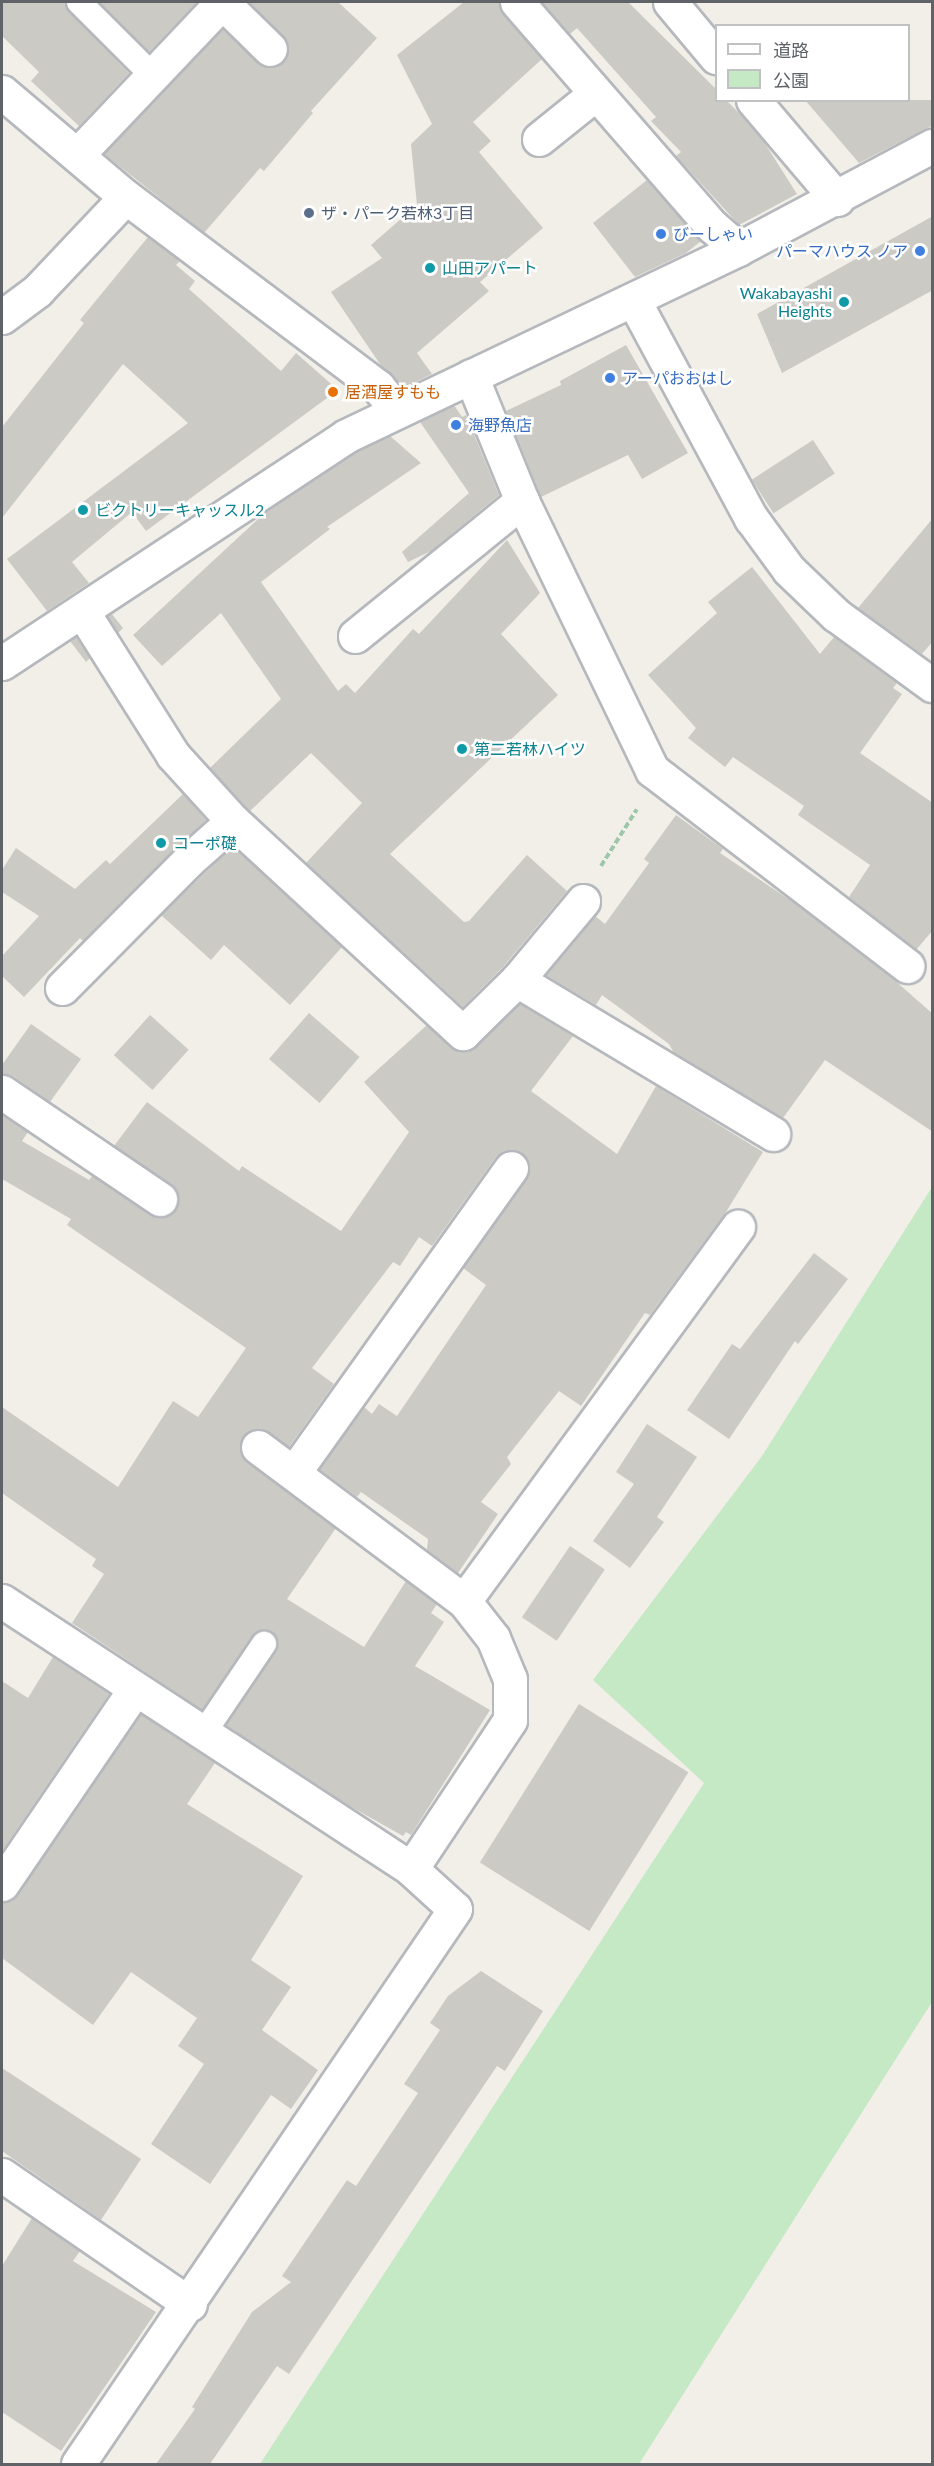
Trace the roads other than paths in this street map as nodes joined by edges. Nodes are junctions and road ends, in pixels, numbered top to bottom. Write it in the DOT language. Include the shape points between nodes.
graph roads {
  1 [pos="79,2"];
  2 [pos="517,2"];
  3 [pos="670,2"];
  4 [pos="270,49"];
  5 [pos="715,55"];
  6 [pos="152,75"];
  7 [pos="2,92"];
  8 [pos="595,93"];
  9 [pos="755,102"];
  10 [pos="539,139"];
  11 [pos="933,146"];
  12 [pos="78,154"];
  13 [pos="126,197"];
  14 [pos="837,199"];
  15 [pos="738,249"];
  16 [pos="634,301"];
  17 [pos="2,317"];
  18 [pos="471,376"];
  19 [pos="397,410"];
  20 [pos="522,501"];
  21 [pos="82,611"];
  22 [pos="355,636"];
  23 [pos="2,663"];
  24 [pos="933,685"];
  25 [pos="233,821"];
  26 [pos="583,901"];
  27 [pos="907,966"];
  28 [pos="518,981"];
  29 [pos="62,988"];
  30 [pos="2,1092"];
  31 [pos="773,1134"];
  32 [pos="511,1167"];
  33 [pos="160,1199"];
  34 [pos="738,1226"];
  35 [pos="258,1447"];
  36 [pos="295,1471"];
  37 [pos="464,1600"];
  38 [pos="2,1601"];
  39 [pos="264,1644"];
  40 [pos="135,1689"];
  41 [pos="203,1734"];
  42 [pos="411,1869"];
  43 [pos="2,1884"];
  44 [pos="2,2175"];
  45 [pos="190,2304"];
  46 [pos="78,2464"];
  1 -- 6 [label="lane"];
  2 -- 8 [label="street"];
  3 -- 5 [label="street"];
  4 -- 6 [label="street" via="222,2"];
  6 -- 12 [label="street"];
  7 -- 12 [label="street"];
  8 -- 10 [label="street"];
  8 -- 15 [label="street" via="712,226"];
  9 -- 14 [label="street"];
  11 -- 14 [label="street"];
  12 -- 13 [label="street"];
  13 -- 17 [label="street" via="37,291"];
  13 -- 19 [label="street" via="378,387"];
  14 -- 15 [label="street"];
  15 -- 16 [label="street"];
  16 -- 18 [label="street"];
  16 -- 24 [label="street" via="751,518 789,570 836,615"];
  18 -- 19 [label="street"];
  18 -- 20 [label="street"];
  19 -- 21 [label="street" via="346,436"];
  20 -- 22 [label="street"];
  20 -- 27 [label="street" via="652,770"];
  21 -- 23 [label="street"];
  21 -- 25 [label="street" via="173,755"];
  25 -- 28 [label="street" via="463,1033"];
  25 -- 29 [label="street"];
  26 -- 28 [label="street"];
  28 -- 31 [label="street"];
  30 -- 33 [label="street"];
  32 -- 36 [label="street"];
  34 -- 37 [label="street"];
  35 -- 36 [label="street"];
  36 -- 37 [label="street"];
  37 -- 42 [label="street" via="493,1638 510,1679 510,1720"];
  38 -- 40 [label="street"];
  39 -- 41 [label="lane"];
  40 -- 41 [label="street"];
  40 -- 43 [label="street"];
  41 -- 42 [label="street"];
  42 -- 45 [label="street" via="455,1909"];
  44 -- 45 [label="street"];
  45 -- 46 [label="street"];
}
